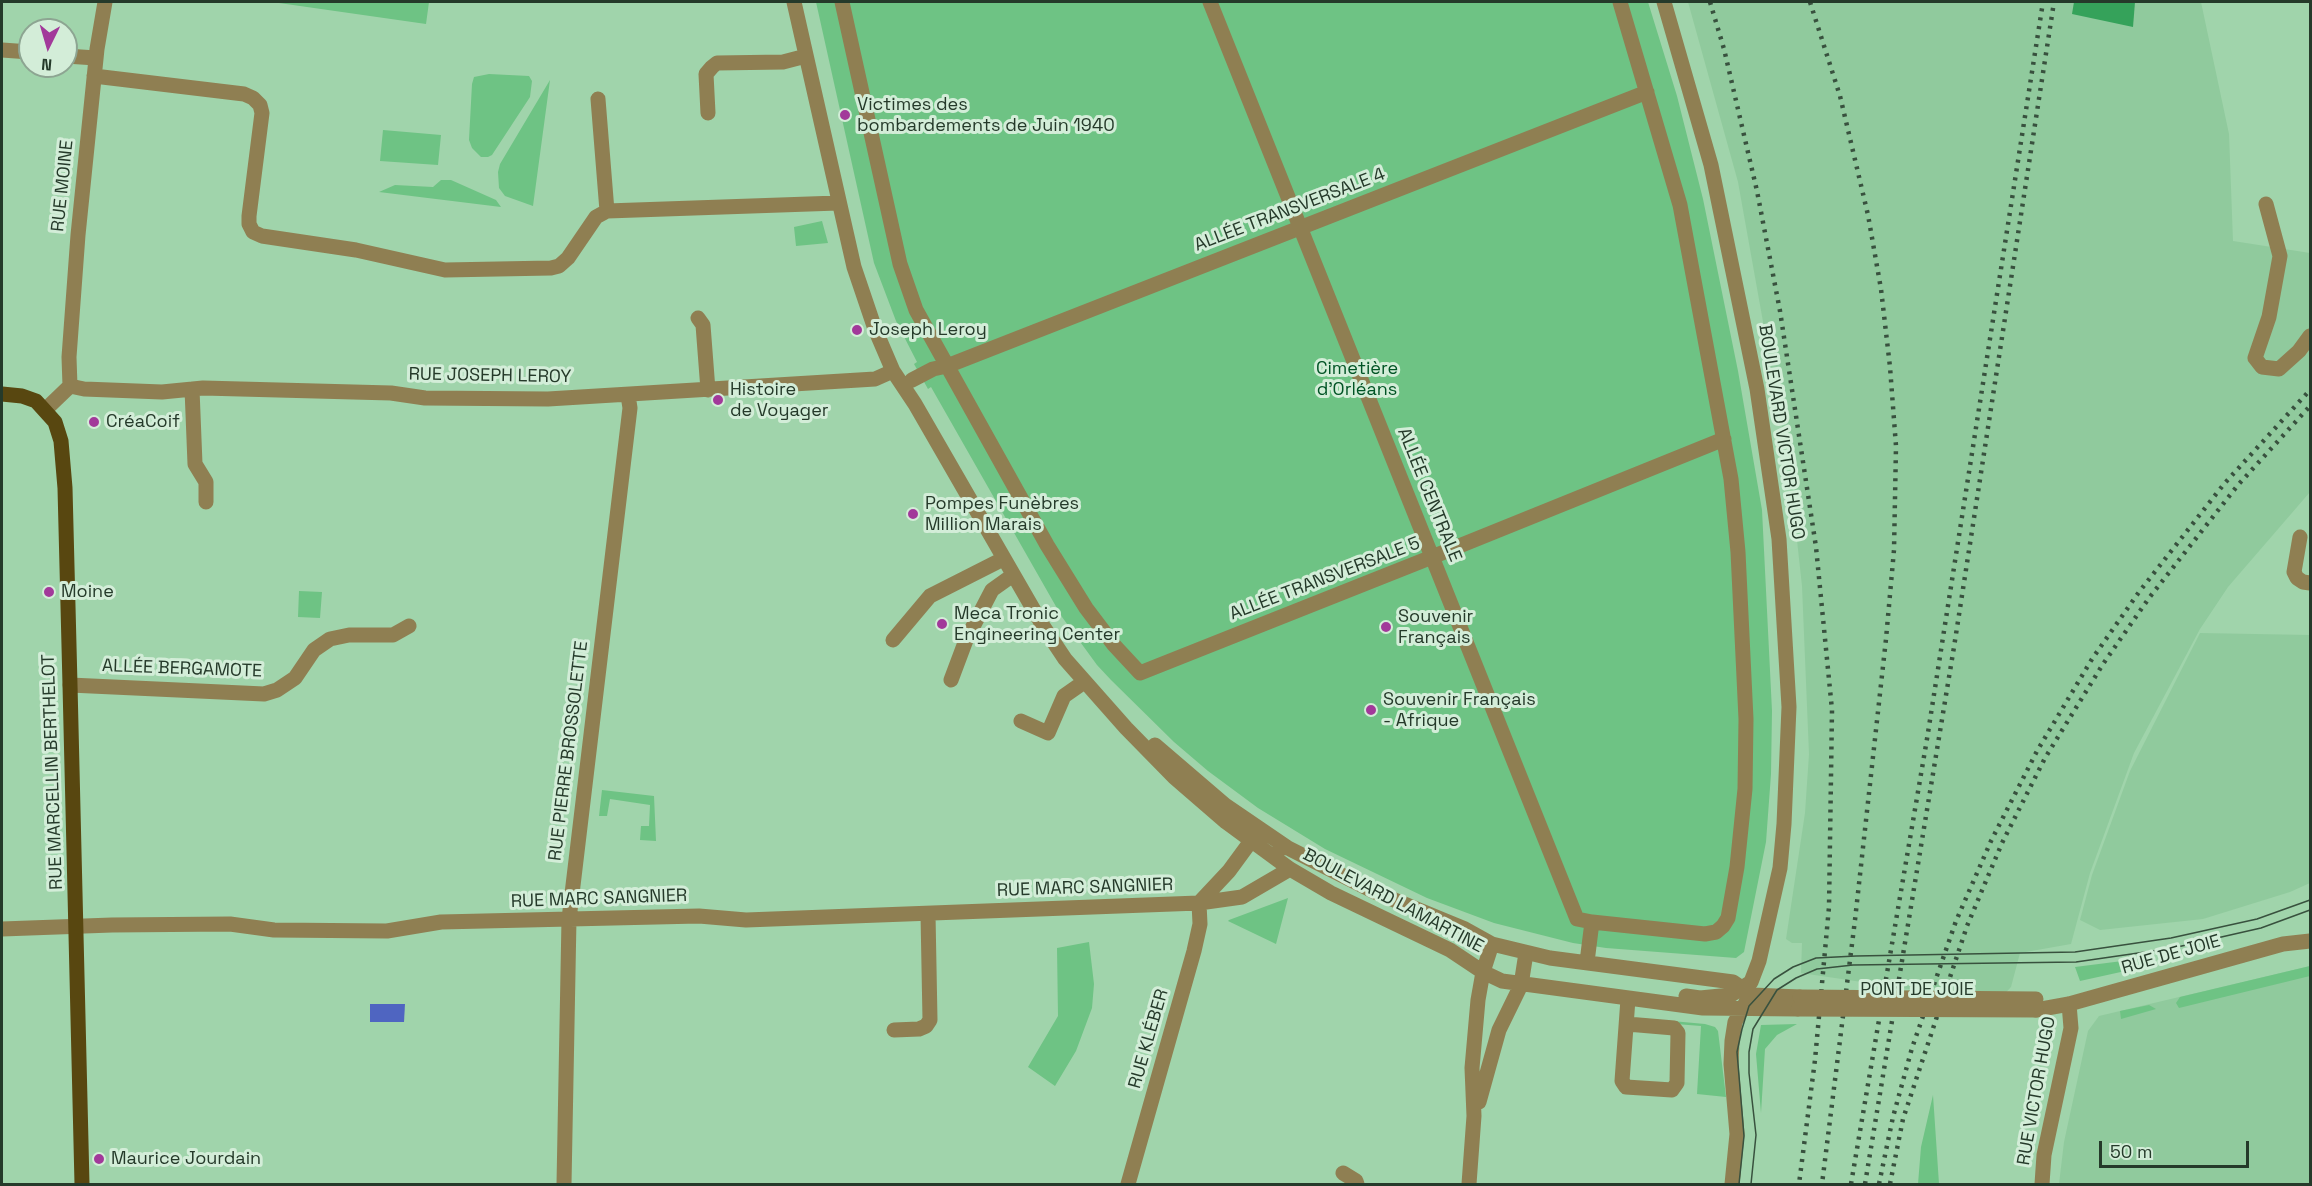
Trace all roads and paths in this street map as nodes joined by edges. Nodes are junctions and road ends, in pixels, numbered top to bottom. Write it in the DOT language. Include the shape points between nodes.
graph roads {
  1 [pos="105,2"];
  2 [pos="796,2"];
  3 [pos="842,2"];
  4 [pos="1210,2"];
  5 [pos="1620,2"];
  6 [pos="1664,2"];
  7 [pos="2,50"];
  8 [pos="18,51"];
  9 [pos="806,56"];
  10 [pos="78,57"];
  11 [pos="96,58"];
  12 [pos="94,76"];
  13 [pos="1647,92"];
  14 [pos="598,99"];
  15 [pos="708,113"];
  16 [pos="838,203"];
  17 [pos="2266,204"];
  18 [pos="607,211"];
  19 [pos="1300,227"];
  20 [pos="698,318"];
  21 [pos="2310,336"];
  22 [pos="947,366"];
  23 [pos="893,371"];
  24 [pos="912,380"];
  25 [pos="75,384"];
  26 [pos="192,389"];
  27 [pos="708,390"];
  28 [pos="2,394"];
  29 [pos="628,395"];
  30 [pos="45,411"];
  31 [pos="1724,439"];
  32 [pos="206,502"];
  33 [pos="2300,537"];
  34 [pos="1432,557"];
  35 [pos="1004,559"];
  36 [pos="1013,575"];
  37 [pos="2310,583"];
  38 [pos="410,626"];
  39 [pos="893,640"];
  40 [pos="951,680"];
  41 [pos="1084,682"];
  42 [pos="70,685"];
  43 [pos="1021,721"];
  44 [pos="1251,841"];
  45 [pos="1288,848"];
  46 [pos="1290,869"];
  47 [pos="1199,903"];
  48 [pos="928,914"];
  49 [pos="569,919"];
  50 [pos="1592,922"];
  51 [pos="77,927"];
  52 [pos="2,929"];
  53 [pos="2310,930"];
  54 [pos="2310,941"];
  55 [pos="1492,944"];
  56 [pos="2283,944"];
  57 [pos="1526,953"];
  58 [pos="1587,962"];
  59 [pos="1484,972"];
  60 [pos="1521,985"];
  61 [pos="1554,988"];
  62 [pos="1748,989"];
  63 [pos="1628,999"];
  64 [pos="1799,1003"];
  65 [pos="2069,1004"];
  66 [pos="2036,1005"];
  67 [pos="1739,1015"];
  68 [pos="1627,1024"];
  69 [pos="894,1030"];
  70 [pos="1474,1116"];
  71 [pos="1343,1173"];
  72 [pos="82,1185"];
  73 [pos="564,1185"];
  74 [pos="1128,1185"];
  75 [pos="1357,1185"];
  76 [pos="1469,1185"];
  77 [pos="1732,1185"];
  78 [pos="2042,1185"];
  1 -- 11 [label="street, RUE MOINE"];
  2 -- 9 [label="street, BOULEVARD LAMARTINE"];
  2 -- 45 [label="street" via="851,237 894,359 1012,567 1077,662 1138,731 1225,805"];
  3 -- 22 [label="street" via="900,264 916,310"];
  4 -- 19 [label="street, ALLÉE CENTRALE"];
  5 -- 13 [label="street"];
  6 -- 62 [label="street, BOULEVARD VICTOR HUGO" via="1709,155 1730,248 1757,389 1779,538 1789,706 1784,824 1770,922"];
  7 -- 8 [label="street"];
  9 -- 15 [label="street" via="783,62 717,63 706,74"];
  9 -- 16 [label="street, BOULEVARD LAMARTINE"];
  10 -- 11 [label="street"];
  11 -- 12 [label="street, RUE MOINE"];
  12 -- 18 [label="street" via="253,98 262,113 249,224 253,232 262,236 356,250 445,270 551,268 568,258 596,217"];
  12 -- 25 [label="street, RUE MOINE" via="69,357"];
  13 -- 19 [label="street, ALLÉE TRANSVERSALE 4"];
  13 -- 31 [label="street" via="1680,205"];
  14 -- 18 [label="street"];
  16 -- 18 [label="street"];
  16 -- 23 [label="street, BOULEVARD LAMARTINE" via="874,329"];
  17 -- 21 [label="street" via="2280,256 2269,316 2255,358 2262,367 2279,369"];
  19 -- 22 [label="street, ALLÉE TRANSVERSALE 4"];
  19 -- 34 [label="street, ALLÉE CENTRALE"];
  20 -- 27 [label="street" via="703,325"];
  22 -- 24 [label="street, ALLÉE TRANSVERSALE 4"];
  22 -- 34 [label="street, ALLÉE TRANSVERSALE 5" via="1075,590 1114,645 1140,672"];
  23 -- 27 [label="street, RUE JOSEPH LEROY" via="875,379"];
  23 -- 35 [label="street, BOULEVARD LAMARTINE"];
  25 -- 26 [label="street, RUE JOSEPH LEROY" via="162,392"];
  25 -- 30 [label="street"];
  26 -- 29 [label="street, RUE JOSEPH LEROY" via="391,393 436,398"];
  26 -- 32 [label="street" via="195,464 206,483"];
  27 -- 29 [label="street, RUE JOSEPH LEROY"];
  28 -- 30 [label="main road" via="36,401"];
  29 -- 49 [label="street, RUE PIERRE BROSSOLETTE" via="630,408"];
  30 -- 42 [label="main road, RUE MARCELLIN BERTHELOT" via="55,422 62,451"];
  31 -- 34 [label="street, ALLÉE TRANSVERSALE 5"];
  31 -- 50 [label="street" via="1737,541 1746,719 1744,795 1728,918 1716,932 1705,934"];
  33 -- 37 [label="street" via="2294,572 2297,578"];
  34 -- 50 [label="street, ALLÉE CENTRALE" via="1577,919"];
  35 -- 36 [label="street, BOULEVARD LAMARTINE"];
  35 -- 39 [label="street" via="930,596"];
  36 -- 40 [label="street" via="992,590"];
  36 -- 41 [label="street, BOULEVARD LAMARTINE" via="1046,631"];
  38 -- 42 [label="street, ALLÉE BERGAMOTE" via="393,635 330,639 314,650 302,671 286,685 264,694"];
  41 -- 43 [label="street" via="1064,696 1048,733"];
  41 -- 44 [label="street, BOULEVARD LAMARTINE" via="1174,777"];
  42 -- 51 [label="main road, RUE MARCELLIN BERTHELOT"];
  44 -- 45 [label="street, BOULEVARD LAMARTINE"];
  44 -- 46 [label="street, BOULEVARD LAMARTINE"];
  44 -- 47 [label="street, RUE MARC SANGNIER"];
  45 -- 55 [label="street, BOULEVARD LAMARTINE"];
  46 -- 47 [label="street, RUE MARC SANGNIER" via="1242,897"];
  46 -- 59 [label="street, BOULEVARD LAMARTINE" via="1450,950"];
  47 -- 48 [label="street, RUE MARC SANGNIER"];
  47 -- 74 [label="street, RUE KLÉBER" via="1200,924 1194,951"];
  48 -- 49 [label="street, RUE MARC SANGNIER" via="746,920 699,915"];
  48 -- 69 [label="street" via="930,1020 919,1029"];
  49 -- 51 [label="street, RUE MARC SANGNIER" via="441,922 387,931 274,930 230,924"];
  49 -- 73 [label="street, RUE PIERRE BROSSOLETTE"];
  50 -- 58 [label="street"];
  51 -- 52 [label="street, RUE MARC SANGNIER"];
  51 -- 72 [label="main road, RUE MARCELLIN BERTHELOT"];
  53 -- 56 [label="street, RUE DE JOIE"];
  54 -- 56 [label="street, RUE DE JOIE"];
  55 -- 57 [label="street, BOULEVARD LAMARTINE"];
  55 -- 59 [label="street"];
  56 -- 65 [label="street, RUE DE JOIE"];
  57 -- 58 [label="street, BOULEVARD LAMARTINE"];
  57 -- 60 [label="street"];
  58 -- 62 [label="street, BOULEVARD LAMARTINE" via="1733,982"];
  59 -- 60 [label="street, BOULEVARD LAMARTINE"];
  59 -- 70 [label="street" via="1472,1068"];
  60 -- 61 [label="street, BOULEVARD LAMARTINE"];
  60 -- 70 [label="street" via="1499,1030"];
  61 -- 62 [label="street, BOULEVARD LAMARTINE" via="1607,987 1700,998"];
  61 -- 63 [label="street, BOULEVARD LAMARTINE"];
  62 -- 64 [label="street, BOULEVARD LAMARTINE"];
  62 -- 67 [label="street, BOULEVARD VICTOR HUGO"];
  63 -- 67 [label="street, BOULEVARD LAMARTINE"];
  63 -- 68 [label="street"];
  64 -- 66 [label="street, PONT DE JOIE, bridge"];
  64 -- 67 [label="street, BOULEVARD LAMARTINE"];
  65 -- 66 [label="street, RUE DE JOIE"];
  65 -- 78 [label="street, RUE VICTOR HUGO" via="2070,1034 2044,1155"];
  67 -- 77 [label="street" via="1731,1064 1737,1134"];
  68 -- 68 [label="street" via="1622,1081 1626,1087 1672,1090 1677,1083 1678,1033 1674,1028"];
  70 -- 76 [label="street"];
  71 -- 75 [label="street"];
}
